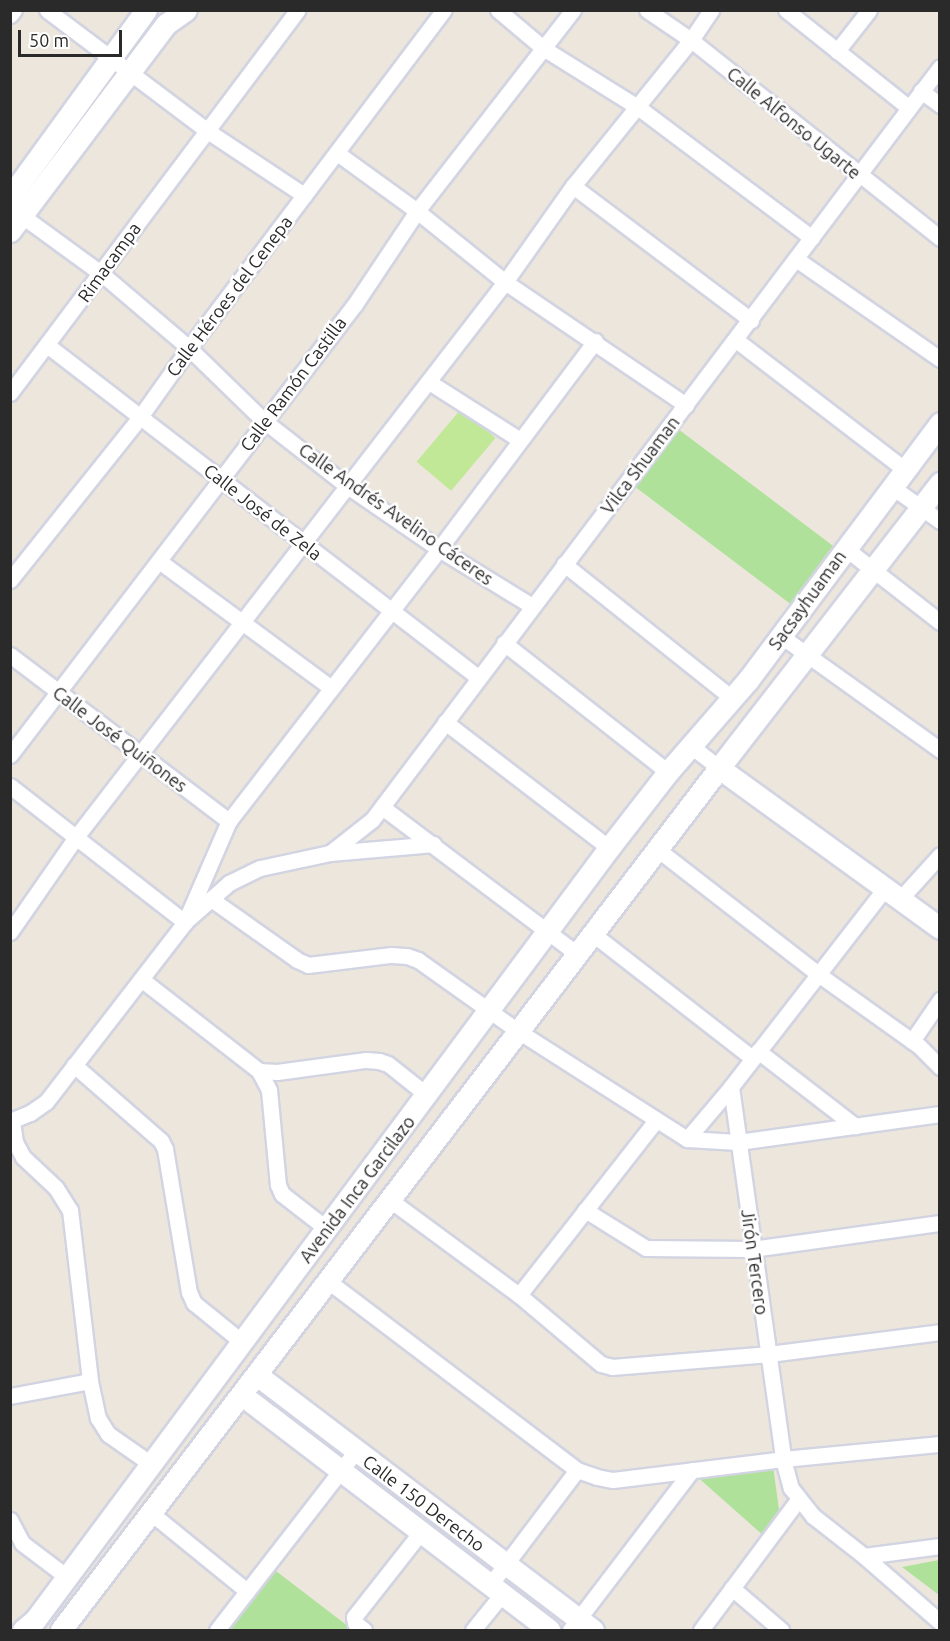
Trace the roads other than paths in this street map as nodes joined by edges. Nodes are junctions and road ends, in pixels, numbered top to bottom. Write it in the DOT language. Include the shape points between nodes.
graph roads {
  1 [pos="14,10"];
  2 [pos="47,10"];
  3 [pos="146,10"];
  4 [pos="186,10"];
  5 [pos="298,10"];
  6 [pos="444,10"];
  7 [pos="498,10"];
  8 [pos="573,10"];
  9 [pos="647,10"];
  10 [pos="711,10"];
  11 [pos="786,10"];
  12 [pos="869,10"];
  13 [pos="10,15"];
  14 [pos="691,40"];
  15 [pos="543,48"];
  16 [pos="837,51"];
  17 [pos="110,56"];
  18 [pos="939,67"];
  19 [pos="131,72"];
  20 [pos="921,91"];
  21 [pos="939,105"];
  22 [pos="908,107"];
  23 [pos="639,108"];
  24 [pos="206,130"];
  25 [pos="337,153"];
  26 [pos="859,176"];
  27 [pos="573,186"];
  28 [pos="304,195"];
  29 [pos="10,197"];
  30 [pos="417,211"];
  31 [pos="15,218"];
  32 [pos="812,238"];
  33 [pos="939,238"];
  34 [pos="796,259"];
  35 [pos="102,274"];
  36 [pos="505,282"];
  37 [pos="751,320"];
  38 [pos="736,340"];
  39 [pos="595,341"];
  40 [pos="47,345"];
  41 [pos="189,348"];
  42 [pos="939,359"];
  43 [pos="429,382"];
  44 [pos="10,393"];
  45 [pos="686,405"];
  46 [pos="140,417"];
  47 [pos="263,420"];
  48 [pos="939,423"];
  49 [pos="519,440"];
  50 [pos="904,469"];
  51 [pos="221,480"];
  52 [pos="939,483"];
  53 [pos="346,485"];
  54 [pos="892,487"];
  55 [pos="921,508"];
  56 [pos="939,521"];
  57 [pos="304,543"];
  58 [pos="845,548"];
  59 [pos="439,549"];
  60 [pos="159,561"];
  61 [pos="564,564"];
  62 [pos="872,570"];
  63 [pos="10,580"];
  64 [pos="532,606"];
  65 [pos="391,611"];
  66 [pos="243,622"];
  67 [pos="939,622"];
  68 [pos="781,636"];
  69 [pos="504,643"];
  70 [pos="807,653"];
  71 [pos="10,656"];
  72 [pos="478,678"];
  73 [pos="332,688"];
  74 [pos="58,692"];
  75 [pos="733,699"];
  76 [pos="445,722"];
  77 [pos="691,746"];
  78 [pos="939,750"];
  79 [pos="141,755"];
  80 [pos="10,756"];
  81 [pos="719,768"];
  82 [pos="668,772"];
  83 [pos="10,786"];
  84 [pos="382,807"];
  85 [pos="229,821"];
  86 [pos="76,837"];
  87 [pos="434,844"];
  88 [pos="609,848"];
  89 [pos="657,849"];
  90 [pos="330,853"];
  91 [pos="939,855"];
  92 [pos="893,892"];
  93 [pos="212,899"];
  94 [pos="185,922"];
  95 [pos="939,928"];
  96 [pos="547,931"];
  97 [pos="10,932"];
  98 [pos="593,934"];
  99 [pos="577,954"];
  100 [pos="818,974"];
  101 [pos="141,979"];
  102 [pos="939,1000"];
  103 [pos="490,1010"];
  104 [pos="518,1031"];
  105 [pos="912,1041"];
  106 [pos="755,1054"];
  107 [pos="74,1065"];
  108 [pos="939,1067"];
  109 [pos="258,1071"];
  110 [pos="731,1087"];
  111 [pos="427,1095"];
  112 [pos="939,1114"];
  113 [pos="656,1120"];
  114 [pos="11,1121"];
  115 [pos="855,1126"];
  116 [pos="687,1139"];
  117 [pos="738,1142"];
  118 [pos="390,1200"];
  119 [pos="585,1210"];
  120 [pos="939,1224"];
  121 [pos="327,1229"];
  122 [pos="752,1249"];
  123 [pos="328,1281"];
  124 [pos="519,1296"];
  125 [pos="939,1332"];
  126 [pos="242,1342"];
  127 [pos="769,1354"];
  128 [pos="256,1376"];
  129 [pos="90,1381"];
  130 [pos="242,1395"];
  131 [pos="10,1396"];
  132 [pos="939,1444"];
  133 [pos="356,1451"];
  134 [pos="783,1459"];
  135 [pos="151,1464"];
  136 [pos="577,1470"];
  137 [pos="692,1470"];
  138 [pos="341,1471"];
  139 [pos="798,1500"];
  140 [pos="151,1513"];
  141 [pos="10,1520"];
  142 [pos="421,1532"];
  143 [pos="939,1546"];
  144 [pos="864,1556"];
  145 [pos="505,1564"];
  146 [pos="67,1577"];
  147 [pos="732,1587"];
  148 [pos="496,1590"];
  149 [pos="247,1591"];
  150 [pos="939,1622"];
  151 [pos="580,1627"];
  152 [pos="23,1630"];
  153 [pos="61,1630"];
  154 [pos="217,1630"];
  155 [pos="364,1630"];
  156 [pos="473,1630"];
  157 [pos="549,1630"];
  158 [pos="701,1630"];
  159 [pos="782,1630"];
  1 -- 13 [label="street"];
  2 -- 17 [label="street"];
  3 -- 17 [label="main road"];
  4 -- 19 [label="main road" via="166,24"];
  5 -- 24 [label="street, Rimacampa"];
  6 -- 25 [label="street, Calle Héroes del Cenepa"];
  7 -- 15 [label="street"];
  8 -- 15 [label="street, Calle Ramón Castilla"];
  9 -- 14 [label="street, Calle Alfonso Ugarte"];
  10 -- 14 [label="street"];
  11 -- 16 [label="street"];
  12 -- 16 [label="street"];
  14 -- 23 [label="street"];
  14 -- 26 [label="street, Calle Alfonso Ugarte"];
  15 -- 23 [label="street"];
  15 -- 30 [label="street, Calle Ramón Castilla"];
  16 -- 22 [label="street"];
  17 -- 19 [label="street"];
  17 -- 29 [label="main road"];
  18 -- 20 [label="street, Vilca Shuaman"];
  19 -- 24 [label="street"];
  19 -- 31 [label="main road"];
  20 -- 21 [label="street"];
  20 -- 22 [label="street, Vilca Shuaman"];
  22 -- 26 [label="street, Vilca Shuaman"];
  23 -- 27 [label="street"];
  23 -- 32 [label="street"];
  24 -- 28 [label="street"];
  24 -- 35 [label="street, Rimacampa"];
  25 -- 28 [label="street, Calle Héroes del Cenepa"];
  25 -- 30 [label="street"];
  26 -- 32 [label="street, Vilca Shuaman"];
  26 -- 33 [label="street, Calle Alfonso Ugarte"];
  27 -- 36 [label="street"];
  27 -- 37 [label="street"];
  28 -- 41 [label="street, Calle Héroes del Cenepa"];
  30 -- 36 [label="street"];
  30 -- 47 [label="street, Calle Ramón Castilla" via="355,304"];
  31 -- 35 [label="street, Calle Andrés Avelino Cáceres"];
  32 -- 34 [label="street, Vilca Shuaman"];
  34 -- 37 [label="street, Vilca Shuaman"];
  34 -- 42 [label="street"];
  35 -- 40 [label="street, Rimacampa"];
  35 -- 41 [label="street, Calle Andrés Avelino Cáceres"];
  36 -- 39 [label="street"];
  36 -- 43 [label="street"];
  37 -- 38 [label="street, Vilca Shuaman"];
  38 -- 45 [label="street, Vilca Shuaman"];
  38 -- 50 [label="street"];
  39 -- 45 [label="street"];
  39 -- 49 [label="street"];
  40 -- 44 [label="street, Rimacampa"];
  40 -- 46 [label="street, Calle José de Zela"];
  41 -- 46 [label="street, Calle Héroes del Cenepa"];
  41 -- 47 [label="street, Calle Andrés Avelino Cáceres"];
  43 -- 49 [label="street"];
  43 -- 53 [label="street"];
  45 -- 61 [label="street, Vilca Shuaman"];
  46 -- 51 [label="street, Calle José de Zela"];
  46 -- 63 [label="street, Calle Héroes del Cenepa"];
  47 -- 51 [label="street, Calle Ramón Castilla"];
  47 -- 53 [label="street, Calle Andrés Avelino Cáceres"];
  48 -- 50 [label="main road, Sacsayhuaman"];
  49 -- 59 [label="street"];
  50 -- 54 [label="main road, Sacsayhuaman"];
  51 -- 57 [label="street, Calle José de Zela"];
  51 -- 60 [label="street, Calle Ramón Castilla"];
  52 -- 55 [label="main road, Avenida Inca Garcilazo"];
  53 -- 57 [label="street"];
  53 -- 59 [label="street, Calle Andrés Avelino Cáceres"];
  54 -- 55 [label="street"];
  54 -- 58 [label="main road, Sacsayhuaman"];
  55 -- 56 [label="street"];
  55 -- 62 [label="main road, Avenida Inca Garcilazo"];
  57 -- 65 [label="street, Calle José de Zela"];
  57 -- 66 [label="street"];
  58 -- 62 [label="street"];
  58 -- 68 [label="main road, Sacsayhuaman"];
  59 -- 64 [label="street, Calle Andrés Avelino Cáceres"];
  59 -- 65 [label="street"];
  60 -- 66 [label="street"];
  60 -- 74 [label="street, Calle Ramón Castilla"];
  61 -- 64 [label="street, Vilca Shuaman"];
  61 -- 75 [label="street"];
  62 -- 67 [label="street"];
  62 -- 70 [label="main road, Avenida Inca Garcilazo"];
  64 -- 69 [label="street, Vilca Shuaman"];
  65 -- 72 [label="street, Calle José de Zela"];
  65 -- 73 [label="street"];
  66 -- 73 [label="street"];
  66 -- 79 [label="street"];
  68 -- 70 [label="street"];
  68 -- 75 [label="main road, Sacsayhuaman"];
  69 -- 72 [label="street, Vilca Shuaman"];
  69 -- 82 [label="street"];
  70 -- 78 [label="street"];
  70 -- 81 [label="main road, Avenida Inca Garcilazo"];
  71 -- 74 [label="street, Calle José Quiñones"];
  72 -- 76 [label="street, Vilca Shuaman"];
  73 -- 85 [label="street"];
  74 -- 79 [label="street, Calle José Quiñones"];
  74 -- 80 [label="street, Calle Ramón Castilla"];
  75 -- 77 [label="main road, Sacsayhuaman"];
  76 -- 84 [label="street, Vilca Shuaman"];
  76 -- 88 [label="street"];
  77 -- 81 [label="street"];
  77 -- 82 [label="main road, Avenida Inca Garcilazo"];
  79 -- 85 [label="street, Calle José Quiñones"];
  79 -- 86 [label="street"];
  81 -- 89 [label="main road, Avenida Inca Garcilazo"];
  81 -- 92 [label="main road"];
  82 -- 88 [label="main road, Avenida Inca Garcilazo"];
  83 -- 86 [label="street"];
  84 -- 87 [label="street"];
  84 -- 90 [label="street, Vilca Shuaman" via="372,820"];
  85 -- 94 [label="street"];
  86 -- 94 [label="street"];
  86 -- 97 [label="street"];
  87 -- 90 [label="street"];
  87 -- 96 [label="street"];
  88 -- 96 [label="main road, Avenida Inca Garcilazo"];
  89 -- 98 [label="main road, Avenida Inca Garcilazo"];
  89 -- 100 [label="street"];
  90 -- 93 [label="street" via="245,873"];
  91 -- 92 [label="street"];
  92 -- 95 [label="main road"];
  92 -- 100 [label="street"];
  93 -- 94 [label="street"];
  93 -- 103 [label="street" via="308,965 407,956"];
  94 -- 101 [label="street"];
  96 -- 99 [label="street"];
  96 -- 103 [label="main road, Avenida Inca Garcilazo"];
  98 -- 99 [label="main road, Avenida Inca Garcilazo"];
  98 -- 106 [label="street"];
  99 -- 104 [label="main road, Avenida Inca Garcilazo"];
  100 -- 105 [label="street"];
  100 -- 106 [label="street"];
  101 -- 107 [label="street"];
  101 -- 109 [label="street"];
  102 -- 105 [label="street"];
  103 -- 104 [label="street"];
  103 -- 111 [label="main road, Avenida Inca Garcilazo"];
  104 -- 113 [label="street"];
  104 -- 118 [label="main road, Avenida Inca Garcilazo"];
  105 -- 108 [label="street"];
  106 -- 110 [label="street"];
  106 -- 115 [label="street"];
  107 -- 114 [label="street" via="46,1102"];
  107 -- 126 [label="street" via="161,1141 189,1292 194,1303"];
  109 -- 111 [label="street" via="379,1061"];
  109 -- 121 [label="street" via="269,1090 278,1185 282,1194"];
  110 -- 116 [label="street"];
  110 -- 117 [label="street, Jirón Tercero"];
  111 -- 121 [label="main road, Avenida Inca Garcilazo"];
  112 -- 115 [label="street"];
  113 -- 116 [label="street"];
  113 -- 119 [label="street"];
  114 -- 129 [label="street" via="23,1157 61,1193 70,1210"];
  115 -- 117 [label="street"];
  116 -- 117 [label="street"];
  117 -- 122 [label="street, Jirón Tercero"];
  118 -- 123 [label="main road, Avenida Inca Garcilazo"];
  118 -- 124 [label="street"];
  119 -- 122 [label="street" via="646,1248"];
  119 -- 124 [label="street"];
  120 -- 122 [label="street"];
  121 -- 126 [label="main road, Avenida Inca Garcilazo"];
  122 -- 127 [label="street, Jirón Tercero"];
  123 -- 128 [label="main road, Avenida Inca Garcilazo"];
  123 -- 136 [label="street"];
  124 -- 127 [label="street" via="601,1364 612,1367"];
  125 -- 127 [label="street"];
  126 -- 135 [label="main road, Avenida Inca Garcilazo"];
  127 -- 134 [label="street, Jirón Tercero"];
  128 -- 130 [label="main road, Avenida Inca Garcilazo"];
  128 -- 133 [label="main road, Calle 150 Derecho"];
  129 -- 131 [label="street"];
  129 -- 135 [label="street" via="103,1427"];
  130 -- 138 [label="main road, Calle 150 Derecho"];
  130 -- 140 [label="main road, Avenida Inca Garcilazo"];
  132 -- 134 [label="street"];
  133 -- 138 [label="street"];
  133 -- 145 [label="main road, Calle 150 Derecho"];
  134 -- 137 [label="street"];
  134 -- 139 [label="street, Jirón Tercero"];
  135 -- 146 [label="main road, Avenida Inca Garcilazo"];
  136 -- 137 [label="street" via="613,1480"];
  136 -- 145 [label="street"];
  137 -- 151 [label="street"];
  138 -- 142 [label="main road, Calle 150 Derecho"];
  138 -- 149 [label="street"];
  139 -- 144 [label="street, Jirón Tercero"];
  139 -- 147 [label="street"];
  140 -- 149 [label="street"];
  140 -- 153 [label="main road, Avenida Inca Garcilazo"];
  141 -- 146 [label="street" via="22,1543"];
  142 -- 148 [label="main road, Calle 150 Derecho"];
  142 -- 155 [label="street" via="354,1617"];
  143 -- 144 [label="street"];
  144 -- 150 [label="street, Jirón Tercero"];
  145 -- 148 [label="street"];
  145 -- 151 [label="main road, Calle 150 Derecho"];
  146 -- 152 [label="main road, Avenida Inca Garcilazo"];
  147 -- 158 [label="street"];
  147 -- 159 [label="street"];
  148 -- 156 [label="street"];
  148 -- 157 [label="main road, Calle 150 Derecho"];
  149 -- 154 [label="street"];
}
